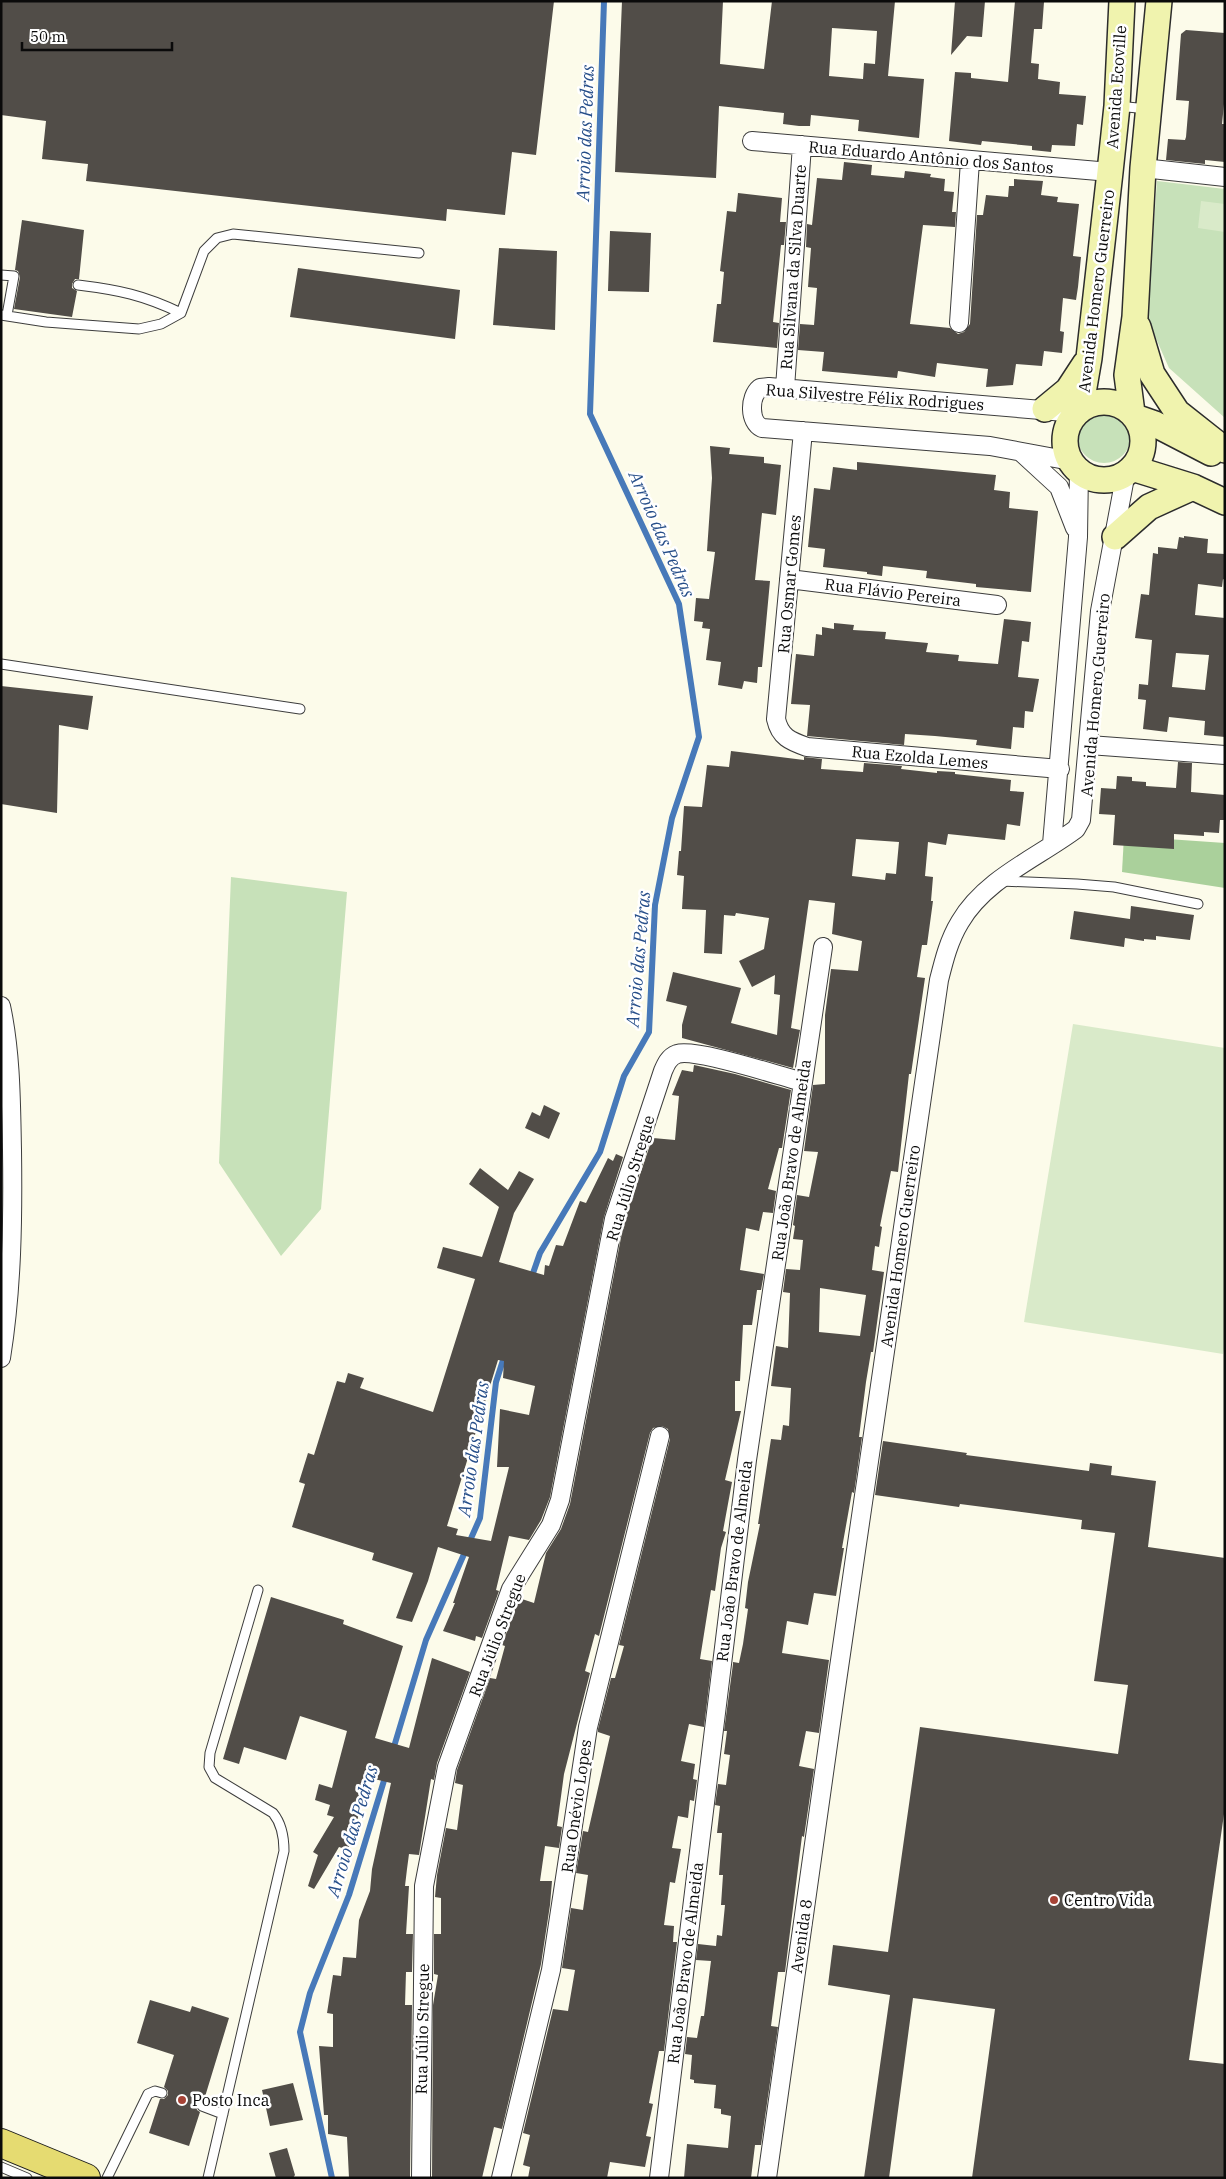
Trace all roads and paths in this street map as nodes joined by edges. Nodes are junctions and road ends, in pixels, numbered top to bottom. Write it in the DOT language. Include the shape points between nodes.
graph roads {
  1 [pos="1122,1"];
  2 [pos="1158,1"];
  3 [pos="1117,106"];
  4 [pos="1148,109"];
  5 [pos="752,141"];
  6 [pos="802,145"];
  7 [pos="970,161"];
  8 [pos="1143,168"];
  9 [pos="1110,172"];
  10 [pos="1225,178"];
  11 [pos="418,253"];
  12 [pos="1,274"];
  13 [pos="78,284"];
  14 [pos="181,313"];
  15 [pos="4,315"];
  16 [pos="1135,317"];
  17 [pos="959,323"];
  18 [pos="1089,358"];
  19 [pos="785,388"];
  20 [pos="1045,409"];
  21 [pos="1079,411"];
  22 [pos="1134,415"];
  23 [pos="803,431"];
  24 [pos="1225,450"];
  25 [pos="1022,452"];
  26 [pos="1225,460"];
  27 [pos="1075,466"];
  28 [pos="1129,470"];
  29 [pos="1193,487"];
  30 [pos="1225,502"];
  31 [pos="1078,537"];
  32 [pos="1115,538"];
  33 [pos="789,579"];
  34 [pos="997,605"];
  35 [pos="1,664"];
  36 [pos="300,710"];
  37 [pos="783,736"];
  38 [pos="1089,745"];
  39 [pos="1225,754"];
  40 [pos="1060,769"];
  41 [pos="1052,844"];
  42 [pos="998,881"];
  43 [pos="1198,904"];
  44 [pos="823,947"];
  45 [pos="1,1006"];
  46 [pos="802,1082"];
  47 [pos="6,1272"];
  48 [pos="1,1358"];
  49 [pos="660,1436"];
  50 [pos="258,1590"];
  51 [pos="835,1695"];
  52 [pos="162,2093"];
  53 [pos="202,2106"];
  54 [pos="223,2114"];
  55 [pos="1,2143"];
  56 [pos="1,2167"];
  57 [pos="28,2178"];
  58 [pos="86,2178"];
  59 [pos="108,2178"];
  60 [pos="208,2178"];
  61 [pos="421,2178"];
  62 [pos="501,2178"];
  63 [pos="659,2178"];
  64 [pos="767,2178"];
  1 -- 3 [label="street, Avenida Ecoville"];
  2 -- 4 [label="street, Avenida Ecoville"];
  3 -- 4 [label="lane"];
  3 -- 9 [label="street, Avenida Ecoville"];
  4 -- 8 [label="street, Avenida Ecoville"];
  5 -- 6 [label="street, Rua Eduardo Antônio dos Santos"];
  6 -- 7 [label="street, Rua Eduardo Antônio dos Santos"];
  6 -- 19 [label="street, Rua Silvana da Silva Duarte"];
  7 -- 9 [label="street, Rua Eduardo Antônio dos Santos"];
  7 -- 17 [label="street"];
  8 -- 10 [label="street"];
  8 -- 16 [label="street, Avenida Homero Guerreiro"];
  9 -- 18 [label="street, Avenida Homero Guerreiro"];
  11 -- 14 [label="lane" via="225,235 209,244 204,251"];
  12 -- 15 [label="lane" via="14,276"];
  13 -- 14 [label="lane" via="151,299"];
  14 -- 15 [label="lane" via="161,324 140,329 46,322"];
  16 -- 22 [label="street, Avenida Homero Guerreiro" via="1127,375"];
  16 -- 24 [label="street" via="1152,374 1177,412"];
  18 -- 20 [label="street" via="1068,390"];
  18 -- 21 [label="street, Avenida Homero Guerreiro"];
  19 -- 20 [label="street, Rua Silvestre Félix Rodrigues"];
  19 -- 23 [label="street, Rua Silvestre Félix Rodrigues" via="763,387 756,391 752,419 762,428"];
  20 -- 21 [label="street, Rua Silvestre Félix Rodrigues"];
  21 -- 22 [label="street" via="1101,402 1123,407"];
  21 -- 27 [label="street" via="1066,431 1067,452"];
  22 -- 26 [label="street"];
  22 -- 28 [label="street" via="1142,429 1143,443 1140,456"];
  23 -- 25 [label="street, Rua Silvestre Félix Rodrigues" via="990,446"];
  23 -- 33 [label="street, Rua Osmar Gomes"];
  25 -- 27 [label="street, Rua Silvestre Félix Rodrigues"];
  25 -- 31 [label="street" via="1058,487"];
  27 -- 28 [label="street" via="1090,477 1102,479 1115,478"];
  27 -- 31 [label="street, Avenida Homero Guerreiro"];
  28 -- 29 [label="street"];
  28 -- 32 [label="street, Avenida Homero Guerreiro"];
  29 -- 30 [label="street"];
  29 -- 32 [label="street" via="1149,507"];
  31 -- 40 [label="street, Avenida Homero Guerreiro"];
  32 -- 38 [label="street, Avenida Homero Guerreiro" via="1100,610"];
  33 -- 34 [label="street, Rua Flávio Pereira"];
  33 -- 37 [label="street, Rua Osmar Gomes" via="776,719"];
  35 -- 36 [label="lane"];
  37 -- 40 [label="street, Rua Ezolda Lemes" via="807,747"];
  38 -- 39 [label="street"];
  38 -- 41 [label="street, Avenida Homero Guerreiro" via="1081,820 1076,829"];
  40 -- 41 [label="street, Avenida Homero Guerreiro"];
  41 -- 42 [label="street, Avenida Homero Guerreiro"];
  42 -- 43 [label="lane" via="1114,887"];
  42 -- 51 [label="street, Avenida Homero Guerreiro" via="977,899 960,922 939,980"];
  44 -- 46 [label="street, Rua João Bravo de Almeida"];
  45 -- 47 [label="street" via="11,1091 13,1227"];
  46 -- 61 [label="street, Rua Júlio Stregue" via="695,1053 675,1054 663,1071 614,1219 560,1500 552,1525 511,1589 447,1767 424,1886"];
  46 -- 63 [label="street, Rua João Bravo de Almeida" via="747,1460"];
  47 -- 48 [label="street"];
  49 -- 62 [label="street, Rua Onévio Lopes" via="588,1727 551,1970"];
  50 -- 54 [label="lane" via="210,1753 209,1767 215,1778 273,1813 282,1830 284,1851"];
  51 -- 64 [label="street, Avenida 8"];
  52 -- 59 [label="lane" via="148,2094"];
  53 -- 54 [label="lane"];
  54 -- 60 [label="lane"];
  55 -- 58 [label="main road"];
  56 -- 57 [label="lane"];
}
